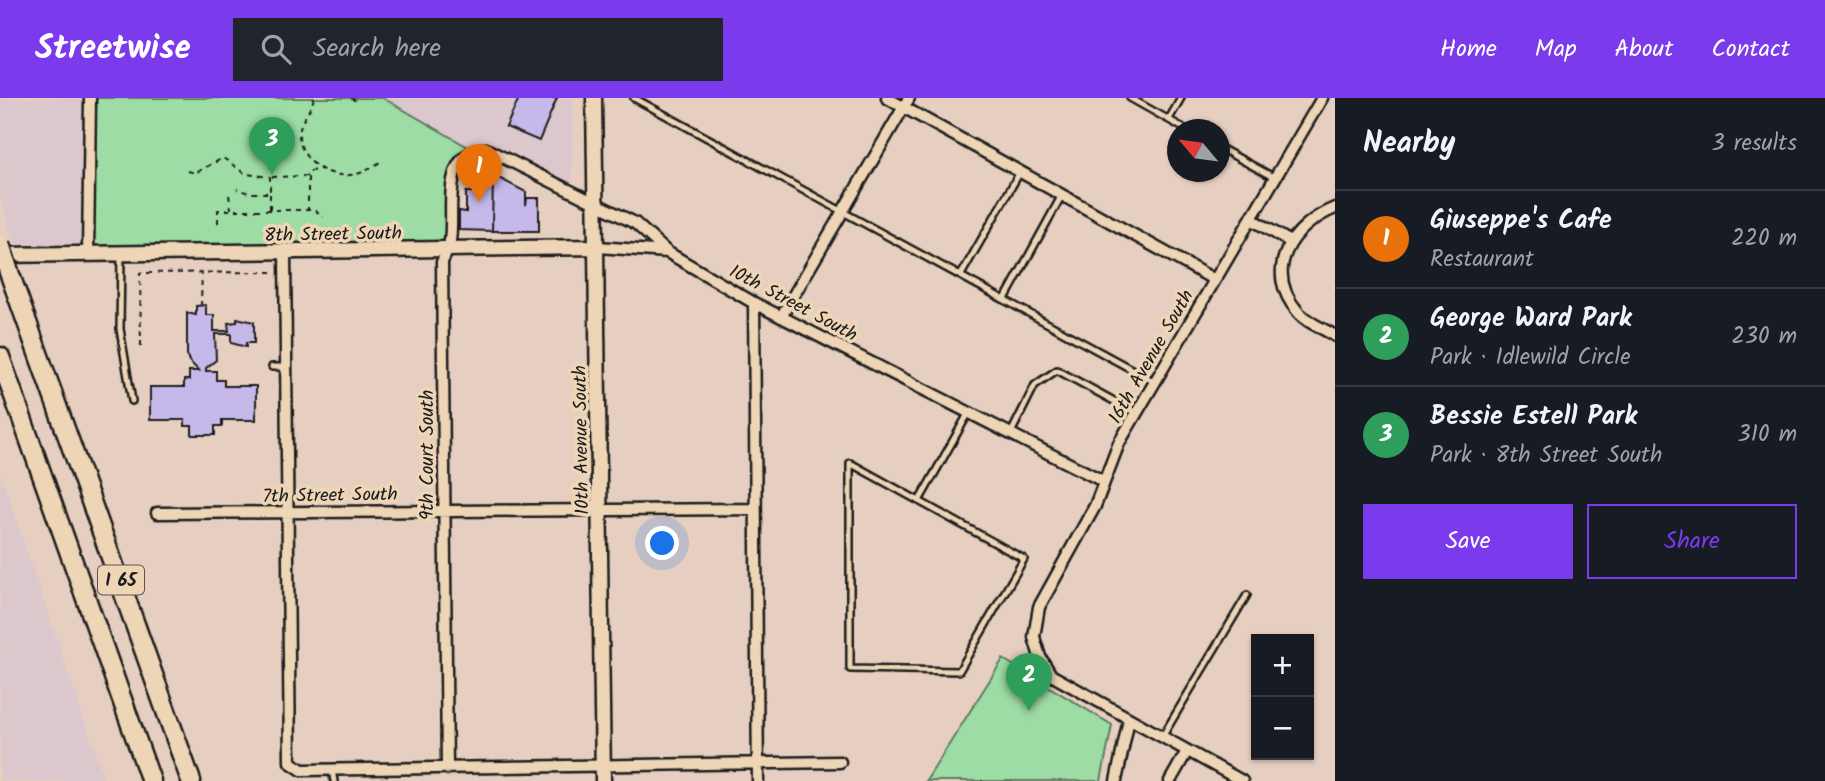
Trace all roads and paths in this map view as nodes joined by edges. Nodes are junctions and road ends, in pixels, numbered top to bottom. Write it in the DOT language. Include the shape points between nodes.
graph roads {
  1 [pos="90,98"];
  2 [pos="314,98"];
  3 [pos="351,98"];
  4 [pos="594,98"];
  5 [pos="634,98"];
  6 [pos="887,98"];
  7 [pos="1130,98"];
  8 [pos="1181,98"];
  9 [pos="1322,98"];
  10 [pos="359,103"];
  11 [pos="906,103"];
  12 [pos="1169,119"];
  13 [pos="473,150"];
  14 [pos="1230,153"];
  15 [pos="380,162"];
  16 [pos="322,169"];
  17 [pos="188,171"];
  18 [pos="1020,172"];
  19 [pos="308,176"];
  20 [pos="271,177"];
  21 [pos="1275,178"];
  22 [pos="237,189"];
  23 [pos="270,193"];
  24 [pos="229,195"];
  25 [pos="1062,195"];
  26 [pos="595,204"];
  27 [pos="1335,208"];
  28 [pos="231,210"];
  29 [pos="270,210"];
  30 [pos="308,210"];
  31 [pos="843,211"];
  32 [pos="323,217"];
  33 [pos="1251,219"];
  34 [pos="218,223"];
  35 [pos="1289,241"];
  36 [pos="0,244"];
  37 [pos="598,247"];
  38 [pos="448,251"];
  39 [pos="667,252"];
  40 [pos="285,253"];
  41 [pos="0,254"];
  42 [pos="88,255"];
  43 [pos="121,255"];
  44 [pos="202,266"];
  45 [pos="278,271"];
  46 [pos="9,272"];
  47 [pos="202,274"];
  48 [pos="961,275"];
  49 [pos="1215,280"];
  50 [pos="1005,299"];
  51 [pos="754,303"];
  52 [pos="201,306"];
  53 [pos="781,317"];
  54 [pos="1335,336"];
  55 [pos="141,345"];
  56 [pos="0,357"];
  57 [pos="286,366"];
  58 [pos="272,367"];
  59 [pos="1155,382"];
  60 [pos="0,394"];
  61 [pos="132,401"];
  62 [pos="1137,413"];
  63 [pos="968,414"];
  64 [pos="1010,435"];
  65 [pos="1103,481"];
  66 [pos="919,501"];
  67 [pos="53,506"];
  68 [pos="755,509"];
  69 [pos="443,510"];
  70 [pos="600,510"];
  71 [pos="287,512"];
  72 [pos="157,513"];
  73 [pos="1247,595"];
  74 [pos="1129,719"];
  75 [pos="1162,737"];
  76 [pos="1187,751"];
  77 [pos="840,762"];
  78 [pos="758,765"];
  79 [pos="447,769"];
  80 [pos="603,774"];
  81 [pos="333,775"];
  82 [pos="151,781"];
  83 [pos="191,781"];
  84 [pos="758,781"];
  85 [pos="1116,781"];
  86 [pos="1170,781"];
  87 [pos="1242,781"];
  1 -- 42 [label="street"];
  2 -- 16 [label="path" via="299,131 300,144 306,158"];
  3 -- 10 [label="path"];
  4 -- 26 [label="street, 10th Avenue South"];
  5 -- 31 [label="lane"];
  6 -- 11 [label="street"];
  7 -- 12 [label="lane"];
  8 -- 12 [label="lane"];
  9 -- 21 [label="street, 16th Avenue South"];
  11 -- 18 [label="street"];
  11 -- 31 [label="street"];
  13 -- 26 [label="street, 10th Street South" via="486,149"];
  13 -- 38 [label="street, 9th Court South" via="459,163 452,180"];
  14 -- 21 [label="lane"];
  15 -- 16 [label="path" via="346,176"];
  16 -- 19 [label="path"];
  17 -- 20 [label="path" via="195,173 223,158 246,174"];
  18 -- 25 [label="street"];
  18 -- 48 [label="lane"];
  19 -- 20 [label="path"];
  19 -- 30 [label="path"];
  20 -- 23 [label="path"];
  21 -- 33 [label="street, 16th Avenue South"];
  22 -- 23 [label="path"];
  23 -- 29 [label="path"];
  24 -- 28 [label="path"];
  25 -- 49 [label="street"];
  25 -- 50 [label="lane"];
  26 -- 37 [label="street, 10th Avenue South"];
  26 -- 39 [label="street, 10th Street South" via="635,223"];
  27 -- 35 [label="street" via="1315,218"];
  28 -- 29 [label="path"];
  28 -- 34 [label="path" via="218,210"];
  29 -- 30 [label="path"];
  30 -- 32 [label="path"];
  31 -- 48 [label="lane"];
  31 -- 53 [label="street"];
  33 -- 35 [label="street"];
  33 -- 49 [label="street, 16th Avenue South"];
  35 -- 54 [label="street" via="1283,271 1293,306 1306,320"];
  36 -- 46 [label="highway, bridge"];
  37 -- 38 [label="street, 8th Street South"];
  37 -- 39 [label="street, 8th Street South"];
  37 -- 70 [label="street, 10th Avenue South"];
  38 -- 40 [label="street, 8th Street South"];
  38 -- 69 [label="street, 9th Court South" via="442,262"];
  39 -- 51 [label="street, 10th Street South"];
  40 -- 43 [label="street, 8th Street South"];
  40 -- 57 [label="street"];
  41 -- 42 [label="street, 8th Street South"];
  41 -- 46 [label="highway, I 65, bridge"];
  42 -- 43 [label="street, 8th Street South"];
  43 -- 61 [label="lane" via="120,329"];
  44 -- 47 [label="path"];
  45 -- 47 [label="path"];
  46 -- 83 [label="highway, I 65"];
  47 -- 52 [label="path"];
  47 -- 55 [label="path" via="140,273"];
  48 -- 50 [label="lane"];
  49 -- 59 [label="street, 16th Avenue South"];
  50 -- 59 [label="lane"];
  51 -- 53 [label="street, 10th Street South"];
  51 -- 68 [label="street"];
  53 -- 63 [label="street, 10th Street South"];
  56 -- 67 [label="highway, I 65"];
  57 -- 58 [label="lane"];
  57 -- 71 [label="street"];
  59 -- 62 [label="street, 16th Avenue South"];
  60 -- 67 [label="highway"];
  62 -- 64 [label="lane" via="1056,370 1035,385"];
  62 -- 65 [label="street, 16th Avenue South"];
  63 -- 64 [label="street, 10th Street South"];
  63 -- 66 [label="lane"];
  64 -- 65 [label="street, 10th Street South"];
  65 -- 74 [label="street, 16th Avenue South" via="1095,506 1039,607 1035,642 1051,675"];
  66 -- 66 [label="lane" via="850,463 850,668 959,671 1024,559"];
  67 -- 82 [label="highway, I 65"];
  68 -- 70 [label="street, 7th Street South"];
  68 -- 78 [label="street"];
  69 -- 70 [label="street, 7th Street South"];
  69 -- 71 [label="street, 7th Street South"];
  69 -- 79 [label="street, 9th Court South"];
  70 -- 80 [label="street, 10th Avenue South"];
  71 -- 72 [label="street, 7th Street South"];
  71 -- 81 [label="street" via="290,762 294,767"];
  73 -- 75 [label="lane"];
  74 -- 75 [label="street"];
  74 -- 85 [label="street"];
  75 -- 76 [label="street"];
  76 -- 86 [label="street"];
  76 -- 87 [label="street"];
  77 -- 78 [label="street"];
  78 -- 80 [label="street"];
  78 -- 84 [label="street"];
  79 -- 80 [label="street"];
  79 -- 81 [label="street"];
}
